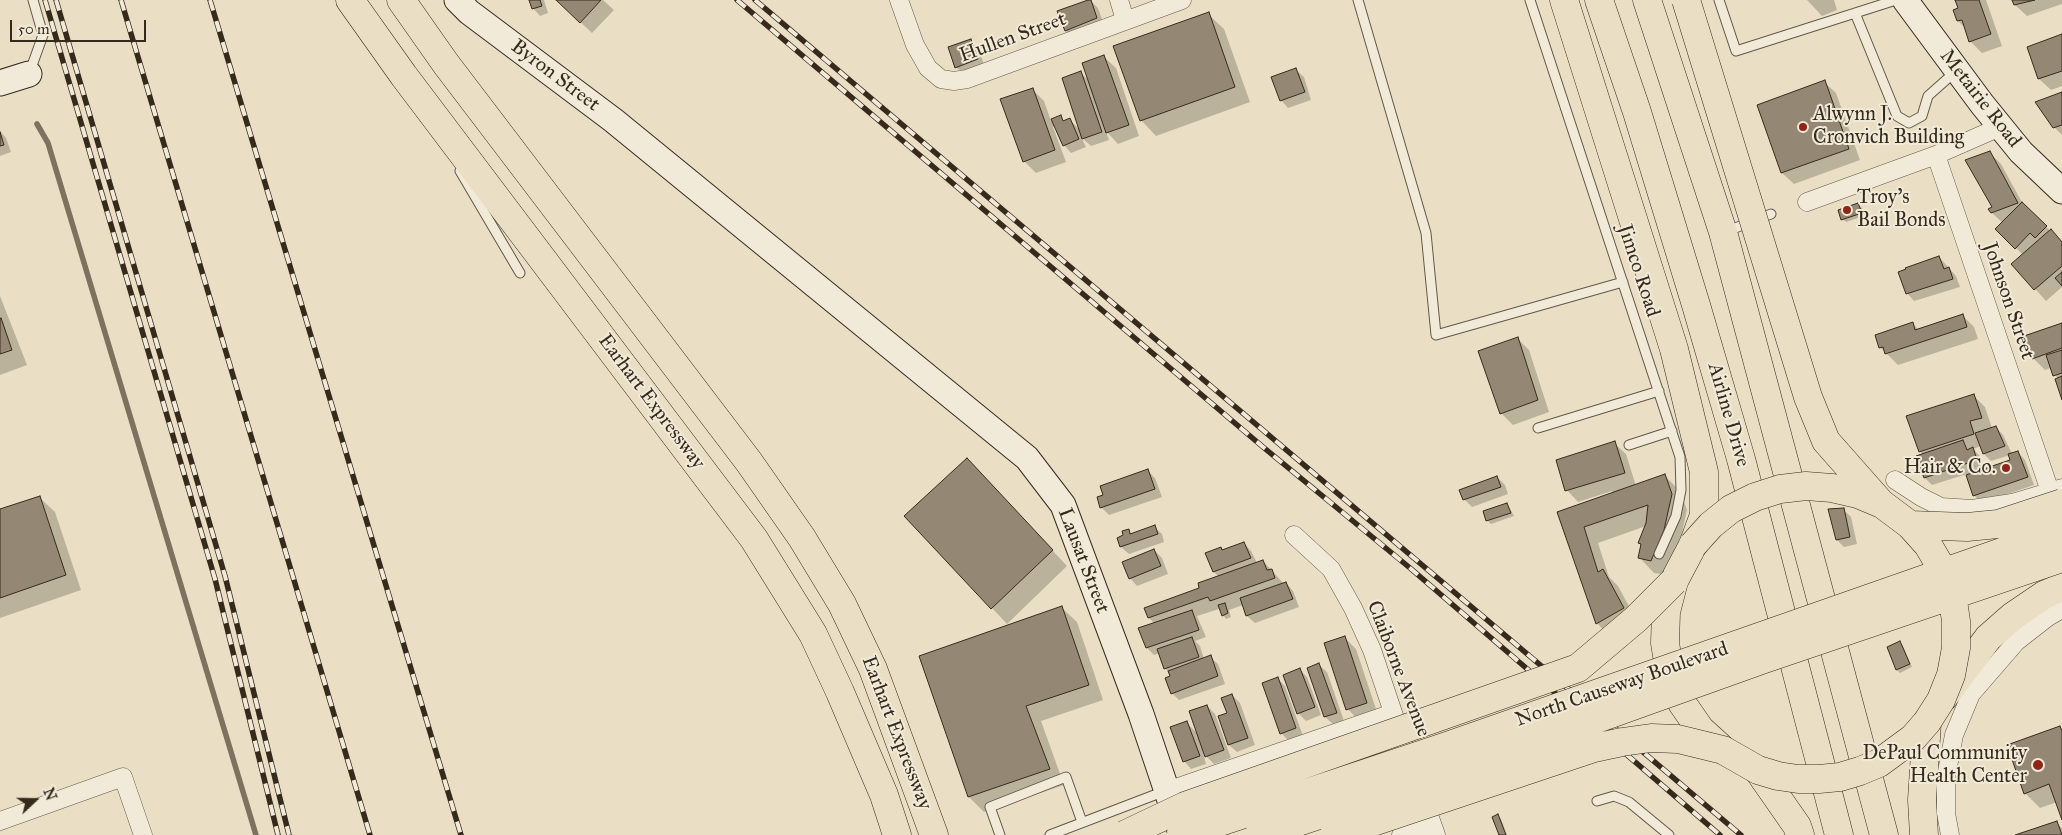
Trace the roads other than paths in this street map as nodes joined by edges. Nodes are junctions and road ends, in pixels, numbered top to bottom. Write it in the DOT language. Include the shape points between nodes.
graph roads {
  1 [pos="33,0"];
  2 [pos="350,0"];
  3 [pos="401,0"];
  4 [pos="457,0"];
  5 [pos="899,0"];
  6 [pos="1119,0"];
  7 [pos="1182,0"];
  8 [pos="1358,0"];
  9 [pos="1530,0"];
  10 [pos="1564,0"];
  11 [pos="1599,0"];
  12 [pos="1647,0"];
  13 [pos="1686,0"];
  14 [pos="1719,0"];
  15 [pos="1896,0"];
  16 [pos="1906,0"];
  17 [pos="1855,13"];
  18 [pos="1125,20"];
  19 [pos="1957,70"];
  20 [pos="29,74"];
  21 [pos="404,76"];
  22 [pos="0,83"];
  23 [pos="2000,127"];
  24 [pos="444,145"];
  25 [pos="1936,155"];
  26 [pos="454,162"];
  27 [pos="2062,191"];
  28 [pos="1807,202"];
  29 [pos="1771,214"];
  30 [pos="1723,232"];
  31 [pos="777,254"];
  32 [pos="520,273"];
  33 [pos="1623,282"];
  34 [pos="1659,391"];
  35 [pos="1538,428"];
  36 [pos="1672,431"];
  37 [pos="1629,445"];
  38 [pos="1895,480"];
  39 [pos="2058,494"];
  40 [pos="1882,504"];
  41 [pos="1910,525"];
  42 [pos="2062,527"];
  43 [pos="2062,532"];
  44 [pos="1294,535"];
  45 [pos="1693,545"];
  46 [pos="1659,554"];
  47 [pos="2062,558"];
  48 [pos="1674,581"];
  49 [pos="2062,587"];
  50 [pos="2062,610"];
  51 [pos="1934,711"];
  52 [pos="1393,713"];
  53 [pos="1723,750"];
  54 [pos="1758,770"];
  55 [pos="1167,790"];
  56 [pos="1597,801"];
  57 [pos="0,821"];
  58 [pos="1082,822"];
  59 [pos="1434,830"];
  60 [pos="143,835"];
  61 [pos="897,835"];
  62 [pos="934,835"];
  63 [pos="1000,835"];
  64 [pos="1050,835"];
  65 [pos="1124,835"];
  66 [pos="1181,835"];
  67 [pos="1259,835"];
  68 [pos="1334,835"];
  69 [pos="1401,835"];
  70 [pos="1669,835"];
  71 [pos="1800,835"];
  72 [pos="1840,835"];
  73 [pos="1884,835"];
  74 [pos="1924,835"];
  75 [pos="1950,835"];
  1 -- 20 [label="lane" via="43,35"];
  2 -- 21 [label="highway, Earhart Expressway"];
  3 -- 62 [label="highway, Earhart Expressway" via="446,64 749,462 802,538 842,604 873,669"];
  4 -- 31 [label="street, Byron Street" via="613,120"];
  5 -- 18 [label="street, Hullen Street" via="915,45 928,68 941,79 954,81"];
  6 -- 18 [label="street"];
  7 -- 18 [label="street, Hullen Street"];
  8 -- 33 [label="lane" via="1426,233 1436,335"];
  9 -- 33 [label="lane, Jimco Road"];
  10 -- 45 [label="highway" via="1674,349 1704,472 1704,515"];
  11 -- 72 [label="highway, Airline Drive" via="1637,112 1741,459"];
  12 -- 30 [label="highway, Airline Drive"];
  13 -- 40 [label="highway, bridge" via="1808,397 1826,441"];
  14 -- 17 [label="lane" via="1736,51"];
  15 -- 17 [label="lane"];
  16 -- 19 [label="street, Metairie Road"];
  17 -- 19 [label="lane" via="1897,116 1908,123 1922,116 1928,96"];
  19 -- 23 [label="street, Metairie Road"];
  20 -- 22 [label="street"];
  21 -- 24 [label="lane"];
  21 -- 61 [label="highway, Earhart Expressway" via="754,539 813,634 884,796"];
  23 -- 25 [label="street"];
  23 -- 27 [label="street, Metairie Road"];
  25 -- 28 [label="street"];
  25 -- 39 [label="street, Johnson Street"];
  26 -- 32 [label="lane"];
  29 -- 30 [label="lane"];
  30 -- 73 [label="highway, Airline Drive"];
  31 -- 55 [label="street, Lausat Street" via="1027,458 1063,505"];
  33 -- 34 [label="lane, Jimco Road"];
  34 -- 35 [label="lane"];
  34 -- 36 [label="lane, Jimco Road"];
  36 -- 37 [label="lane"];
  36 -- 46 [label="lane, Jimco Road" via="1680,457 1681,490 1676,516"];
  38 -- 39 [label="street" via="1941,507 1972,509"];
  39 -- 41 [label="highway, bridge" via="1998,524 1967,527"];
  39 -- 42 [label="street, Johnson Street"];
  40 -- 41 [label="highway, bridge"];
  40 -- 45 [label="highway, bridge" via="1832,488 1780,489 1731,509"];
  41 -- 51 [label="highway, bridge" via="1928,545 1942,569 1952,594 1956,621 1953,666"];
  43 -- 66 [label="highway, North Causeway Boulevard, bridge"];
  44 -- 52 [label="street, Claiborne Avenue" via="1331,569 1353,608 1372,650"];
  45 -- 48 [label="highway"];
  47 -- 67 [label="highway, North Causeway Boulevard, bridge"];
  48 -- 53 [label="highway, bridge" via="1666,612 1665,643 1670,674 1682,703 1700,729"];
  48 -- 65 [label="highway, bridge" via="1636,620 1578,668 1185,806"];
  49 -- 51 [label="highway, bridge" via="2013,616 1988,638"];
  50 -- 75 [label="street" via="2016,642 1971,694 1954,735 1946,777"];
  51 -- 54 [label="highway, bridge" via="1913,738 1897,751 1860,771 1833,778 1798,779"];
  51 -- 74 [label="highway" via="1922,800"];
  52 -- 55 [label="street"];
  52 -- 59 [label="street, Claiborne Avenue"];
  53 -- 54 [label="highway, bridge"];
  53 -- 68 [label="highway, bridge" via="1678,739 1651,738 1594,748"];
  54 -- 71 [label="highway"];
  55 -- 58 [label="lane"];
  55 -- 66 [label="street, Lausat Street"];
  56 -- 70 [label="lane" via="1614,796 1630,802"];
  57 -- 60 [label="street" via="123,777"];
  58 -- 63 [label="lane" via="1066,777 990,807"];
  58 -- 64 [label="lane"];
  59 -- 69 [label="street"];
}
